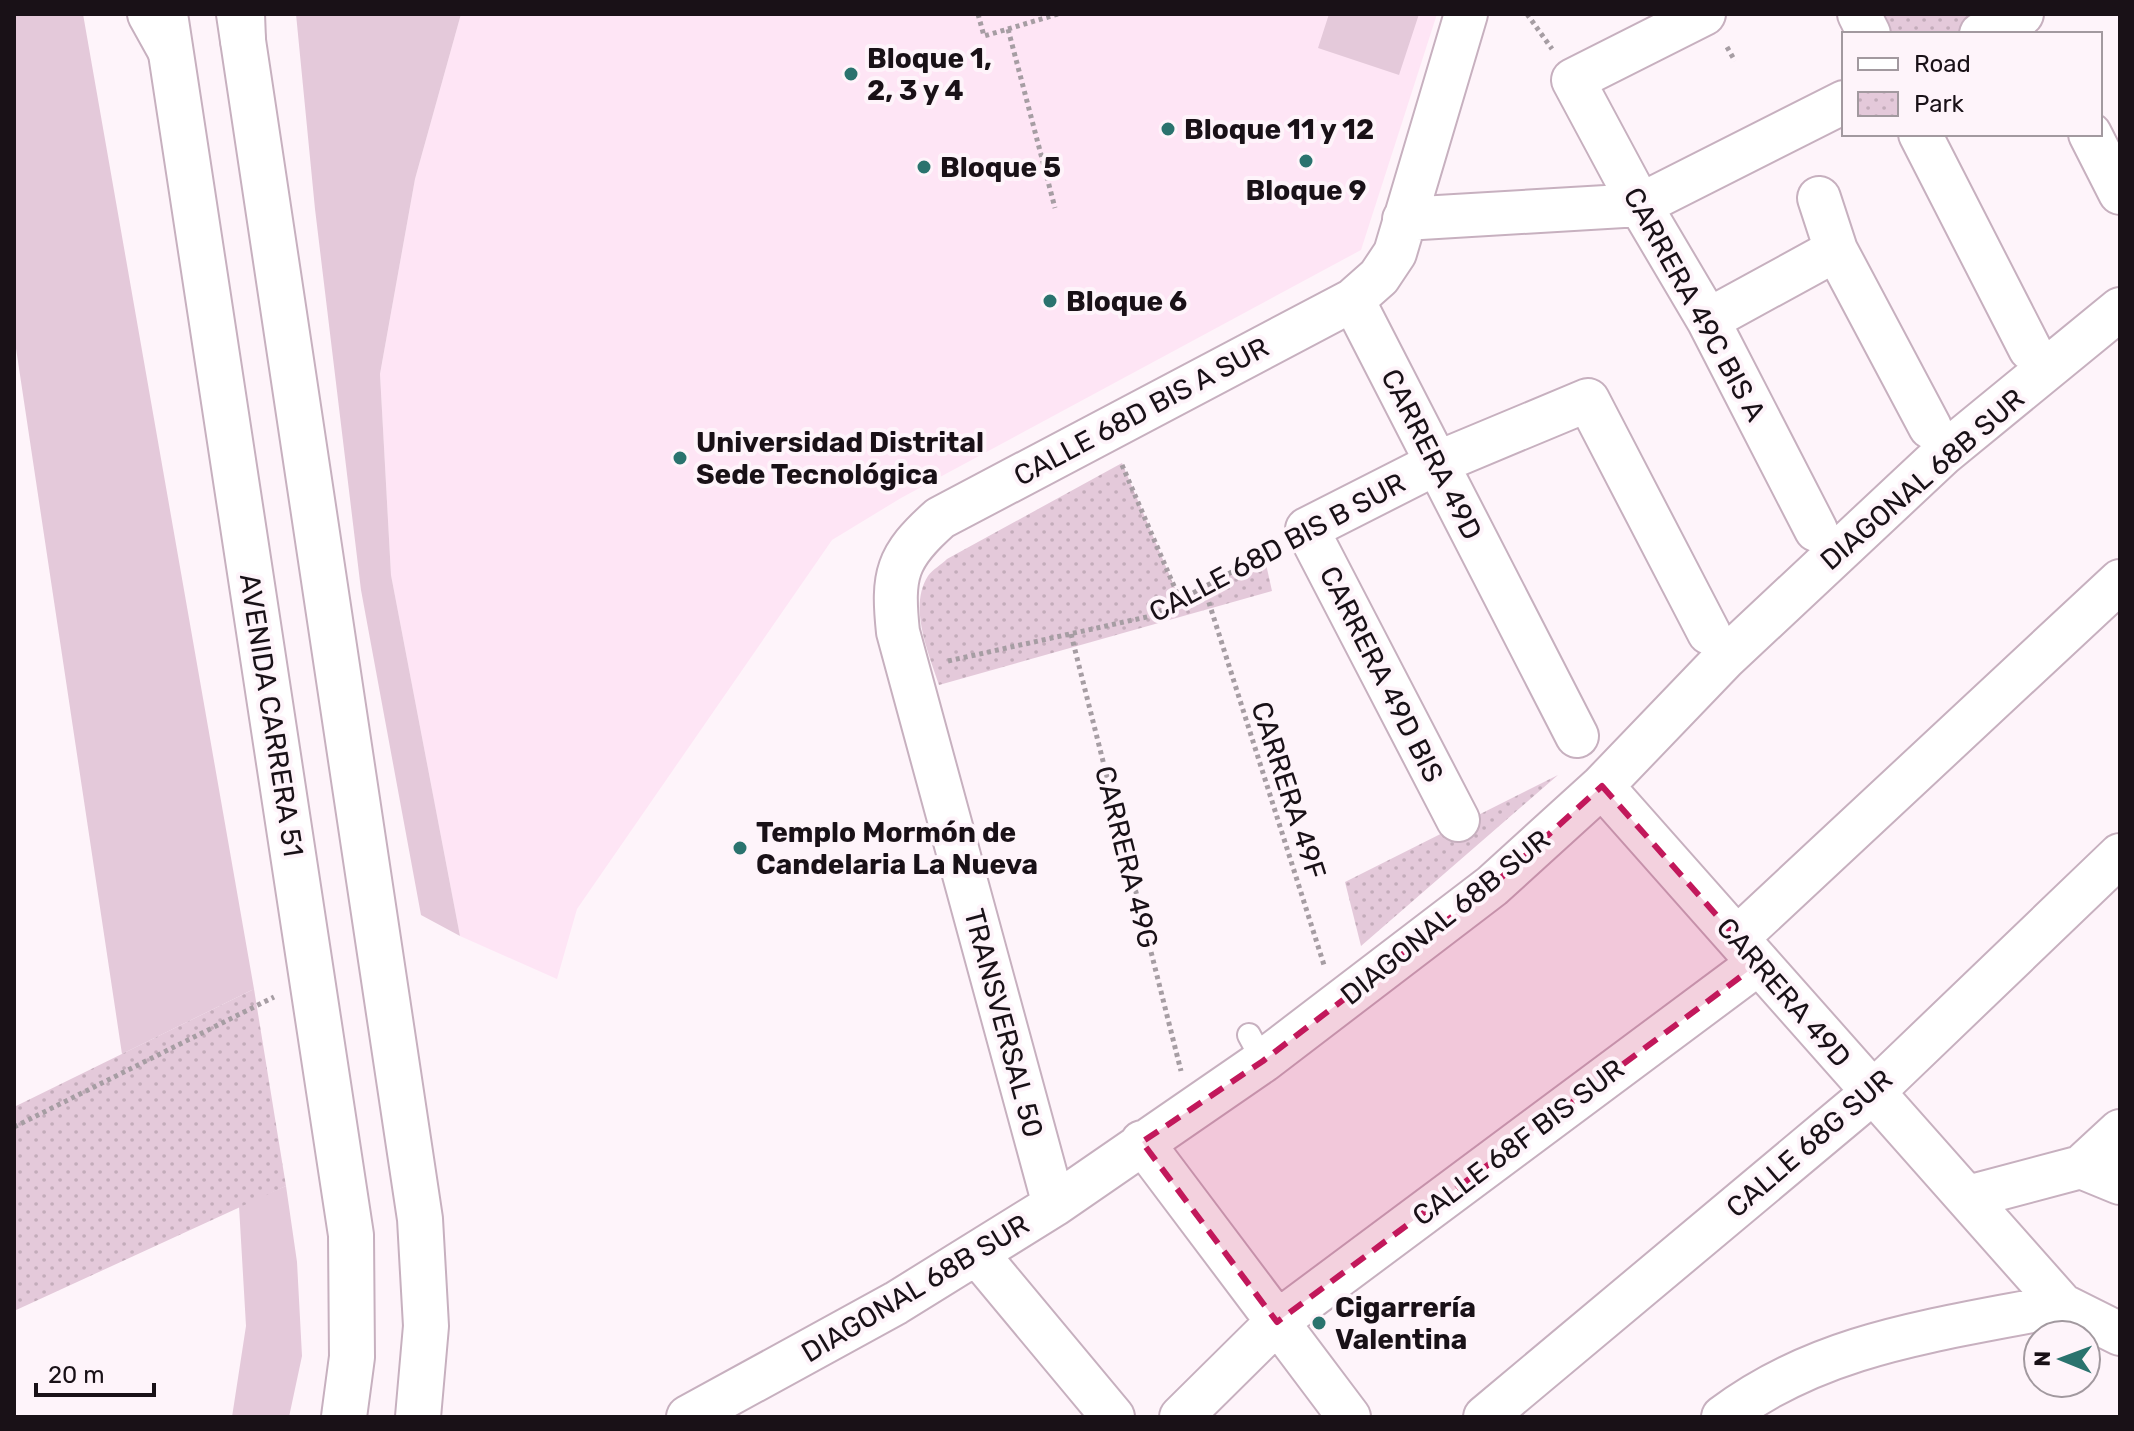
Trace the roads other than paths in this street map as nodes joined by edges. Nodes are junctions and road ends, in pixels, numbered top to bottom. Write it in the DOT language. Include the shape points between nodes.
graph roads {
  1 [pos="1466,14"];
  2 [pos="1704,14"];
  3 [pos="1859,14"];
  4 [pos="2024,14"];
  5 [pos="241,23"];
  6 [pos="162,26"];
  7 [pos="1868,32"];
  8 [pos="1985,32"];
  9 [pos="2036,32"];
  10 [pos="1842,103"];
  11 [pos="2120,118"];
  12 [pos="2102,128"];
  13 [pos="1921,136"];
  14 [pos="2091,136"];
  15 [pos="2120,193"];
  16 [pos="1819,198"];
  17 [pos="1640,205"];
  18 [pos="1404,219"];
  19 [pos="1836,250"];
  20 [pos="1353,300"];
  21 [pos="2120,309"];
  22 [pos="1708,320"];
  23 [pos="2030,349"];
  24 [pos="1930,427"];
  25 [pos="1437,463"];
  26 [pos="1307,529"];
  27 [pos="1816,530"];
  28 [pos="900,562"];
  29 [pos="2120,581"];
  30 [pos="1709,633"];
  31 [pos="1577,736"];
  32 [pos="1602,786"];
  33 [pos="1458,820"];
  34 [pos="2120,855"];
  35 [pos="1748,950"];
  36 [pos="1872,1093"];
  37 [pos="2120,1131"];
  38 [pos="1142,1142"];
  39 [pos="2081,1167"];
  40 [pos="2120,1183"];
  41 [pos="1968,1197"];
  42 [pos="1054,1205"];
  43 [pos="978,1255"];
  44 [pos="2062,1305"];
  45 [pos="1277,1322"];
  46 [pos="2120,1334"];
  47 [pos="344,1417"];
  48 [pos="418,1417"];
  49 [pos="688,1417"];
  50 [pos="1113,1417"];
  51 [pos="1181,1417"];
  52 [pos="1349,1417"];
  53 [pos="1485,1417"];
  54 [pos="1723,1417"];
  1 -- 18 [label="street, CALLE 68D BIS A SUR"];
  2 -- 17 [label="street, CARRERA 49C BIS A" via="1573,80"];
  3 -- 7 [label="street"];
  4 -- 8 [label="street"];
  4 -- 9 [label="street"];
  5 -- 48 [label="street" via="420,1219 426,1326"];
  6 -- 47 [label="street, AVENIDA CARRERA 51" via="351,1235 352,1357"];
  10 -- 17 [label="street"];
  11 -- 12 [label="street"];
  13 -- 23 [label="street"];
  14 -- 15 [label="street"];
  16 -- 19 [label="street"];
  17 -- 18 [label="street"];
  17 -- 22 [label="street, CARRERA 49C BIS A"];
  18 -- 20 [label="street, CALLE 68D BIS A SUR" via="1395,253 1379,277"];
  19 -- 22 [label="street"];
  19 -- 24 [label="street"];
  20 -- 25 [label="street, CARRERA 49D"];
  20 -- 28 [label="street, CALLE 68D BIS A SUR" via="940,518"];
  21 -- 32 [label="street, DIAGONAL 68B SUR" via="1943,454 1724,659"];
  22 -- 27 [label="street, CARRERA 49C BIS A"];
  25 -- 26 [label="street, CALLE 68D BIS B SUR"];
  25 -- 30 [label="street, CALLE 68D BIS B SUR" via="1588,400"];
  25 -- 31 [label="street, CARRERA 49D"];
  26 -- 33 [label="street, CARRERA 49D BIS"];
  28 -- 42 [label="street, TRANSVERSAL 50" via="894,591 898,632"];
  29 -- 35 [label="street, CALLE 68F BIS SUR"];
  32 -- 35 [label="street, CARRERA 49D"];
  32 -- 38 [label="street, DIAGONAL 68B SUR" via="1492,886 1337,1004 1256,1048"];
  34 -- 36 [label="street, CALLE 68G SUR"];
  35 -- 36 [label="street, CARRERA 49D"];
  35 -- 45 [label="street, CALLE 68F BIS SUR"];
  36 -- 41 [label="street, CARRERA 49D"];
  36 -- 53 [label="street, CALLE 68G SUR"];
  37 -- 39 [label="street"];
  38 -- 42 [label="street, DIAGONAL 68B SUR"];
  38 -- 45 [label="street"];
  39 -- 40 [label="street"];
  39 -- 41 [label="street"];
  41 -- 44 [label="street, CARRERA 49D"];
  42 -- 43 [label="street, DIAGONAL 68B SUR"];
  43 -- 49 [label="street, DIAGONAL 68B SUR"];
  43 -- 50 [label="street"];
  44 -- 46 [label="street"];
  44 -- 54 [label="street" via="1860,1346 1804,1368"];
  45 -- 51 [label="street, CALLE 68F BIS SUR"];
  45 -- 52 [label="street"];
}
